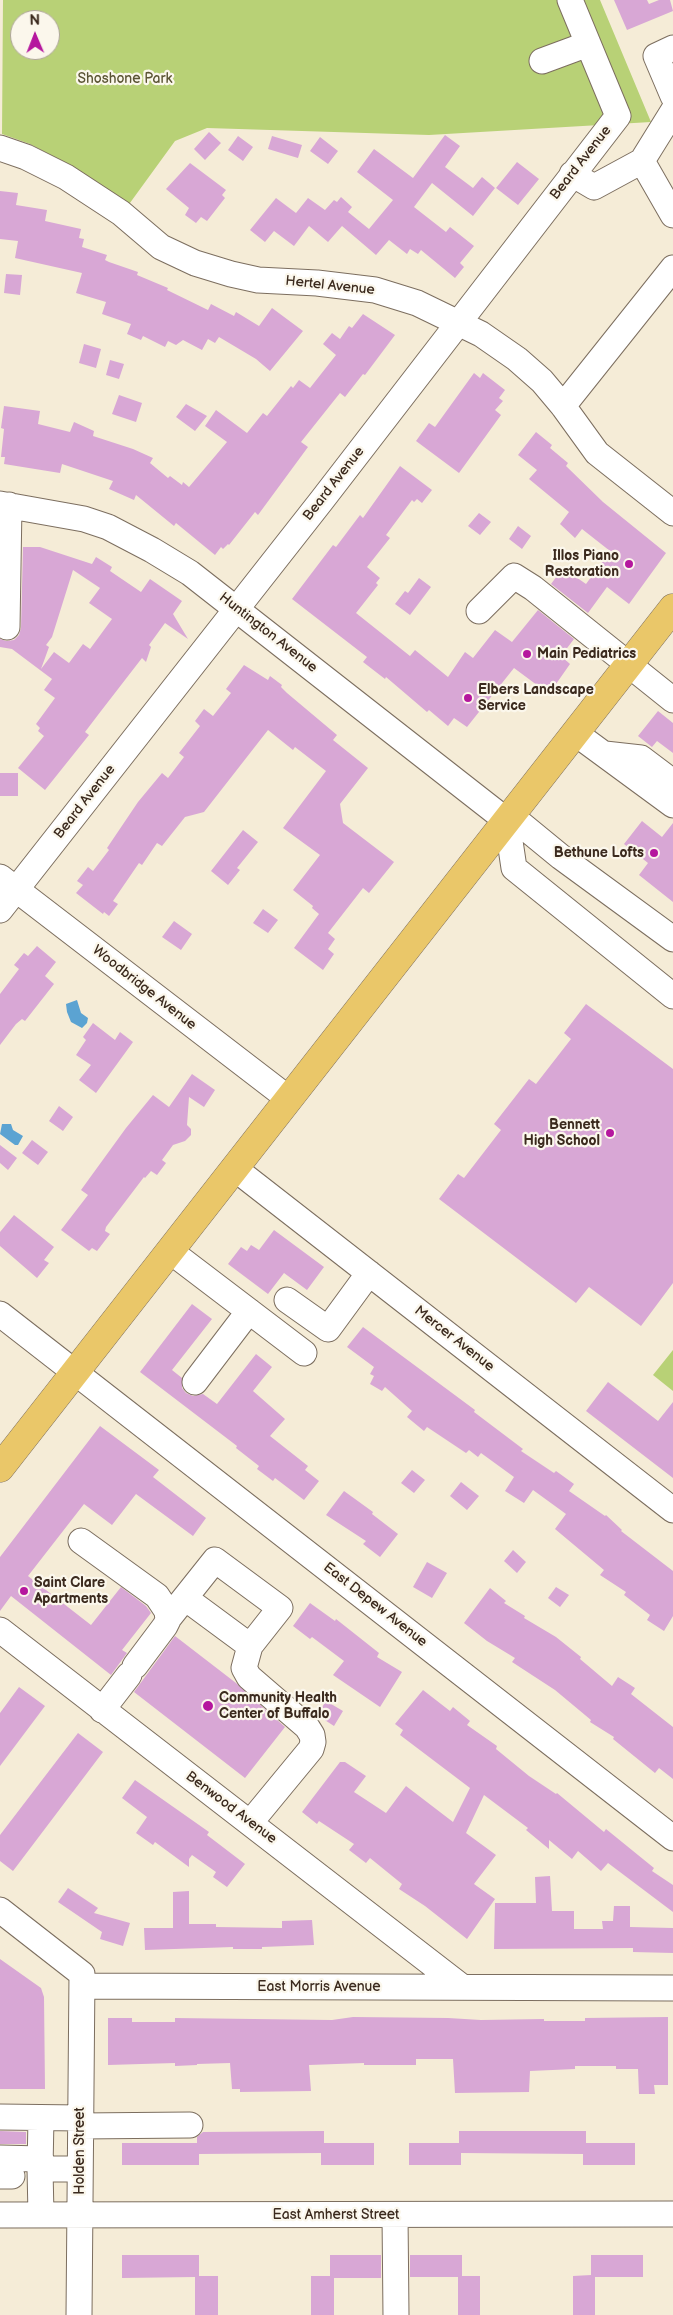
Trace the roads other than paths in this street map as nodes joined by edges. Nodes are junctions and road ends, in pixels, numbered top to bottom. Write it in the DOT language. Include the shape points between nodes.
graph roads {
  1 [pos="570,0"];
  2 [pos="588,44"];
  3 [pos="673,48"];
  4 [pos="542,61"];
  5 [pos="673,96"];
  6 [pos="673,111"];
  7 [pos="0,148"];
  8 [pos="642,161"];
  9 [pos="572,174"];
  10 [pos="673,215"];
  11 [pos="673,268"];
  12 [pos="458,322"];
  13 [pos="563,406"];
  14 [pos="5,504"];
  15 [pos="673,513"];
  16 [pos="673,608"];
  17 [pos="237,609"];
  18 [pos="479,611"];
  19 [pos="8,627"];
  20 [pos="628,665"];
  21 [pos="673,700"];
  22 [pos="575,733"];
  23 [pos="605,754"];
  24 [pos="673,782"];
  25 [pos="673,805"];
  26 [pos="509,818"];
  27 [pos="8,883"];
  28 [pos="0,910"];
  29 [pos="673,939"];
  30 [pos="673,996"];
  31 [pos="288,1099"];
  32 [pos="234,1168"];
  33 [pos="170,1251"];
  34 [pos="369,1273"];
  35 [pos="287,1300"];
  36 [pos="249,1311"];
  37 [pos="0,1314"];
  38 [pos="304,1353"];
  39 [pos="76,1373"];
  40 [pos="195,1382"];
  41 [pos="0,1468"];
  42 [pos="673,1510"];
  43 [pos="81,1541"];
  44 [pos="185,1598"];
  45 [pos="168,1620"];
  46 [pos="0,1630"];
  47 [pos="250,1646"];
  48 [pos="102,1710"];
  49 [pos="250,1823"];
  50 [pos="673,1838"];
  51 [pos="0,1910"];
  52 [pos="82,1986"];
  53 [pos="462,1987"];
  54 [pos="673,1988"];
  55 [pos="0,2117"];
  56 [pos="41,2118"];
  57 [pos="80,2122"];
  58 [pos="190,2125"];
  59 [pos="80,2169"];
  60 [pos="24,2170"];
  61 [pos="396,2214"];
  62 [pos="673,2214"];
  63 [pos="0,2215"];
  64 [pos="41,2215"];
  65 [pos="80,2215"];
  66 [pos="79,2315"];
  67 [pos="396,2315"];
  1 -- 2 [label="street"];
  2 -- 4 [label="street"];
  2 -- 9 [label="street, Beard Avenue" via="618,116"];
  3 -- 5 [label="street" via="656,56"];
  6 -- 8 [label="street"];
  7 -- 12 [label="street, Hertel Avenue" via="66,177 121,213 161,247 195,263 258,280 375,290 417,303"];
  8 -- 9 [label="street" via="594,187"];
  8 -- 10 [label="street"];
  9 -- 12 [label="street, Beard Avenue"];
  11 -- 13 [label="street"];
  12 -- 13 [label="street, Hertel Avenue" via="517,359"];
  12 -- 17 [label="street, Beard Avenue"];
  13 -- 15 [label="street, Hertel Avenue" via="597,453"];
  14 -- 17 [label="street, Huntington Avenue" via="84,519 108,527 182,568"];
  14 -- 19 [label="street"];
  16 -- 20 [label="main road"];
  17 -- 26 [label="street, Huntington Avenue"];
  17 -- 27 [label="street, Beard Avenue"];
  18 -- 20 [label="street" via="514,576"];
  20 -- 21 [label="street"];
  20 -- 22 [label="main road"];
  22 -- 23 [label="street"];
  22 -- 26 [label="main road"];
  23 -- 24 [label="street" via="641,758"];
  23 -- 25 [label="street"];
  26 -- 29 [label="street, Huntington Avenue"];
  26 -- 30 [label="street" via="514,868"];
  26 -- 31 [label="main road"];
  27 -- 28 [label="street, Beard Avenue"];
  27 -- 31 [label="street, Woodbridge Avenue"];
  31 -- 32 [label="main road"];
  32 -- 33 [label="main road"];
  32 -- 34 [label="street, Mercer Avenue"];
  33 -- 36 [label="street"];
  33 -- 39 [label="main road"];
  34 -- 35 [label="street" via="328,1329"];
  34 -- 42 [label="street, Mercer Avenue"];
  36 -- 38 [label="street"];
  36 -- 40 [label="street"];
  37 -- 39 [label="street, East Depew Avenue"];
  39 -- 41 [label="main road"];
  39 -- 50 [label="street, East Depew Avenue"];
  43 -- 45 [label="street" via="157,1596 168,1611"];
  44 -- 45 [label="street"];
  44 -- 47 [label="street"];
  44 -- 47 [label="street" via="215,1560 280,1608"];
  45 -- 48 [label="street"];
  46 -- 48 [label="street, Benwood Avenue"];
  47 -- 49 [label="street" via="244,1668 248,1677 307,1727 313,1742 311,1749"];
  48 -- 49 [label="street, Benwood Avenue"];
  49 -- 53 [label="street, Benwood Avenue"];
  51 -- 52 [label="street" via="82,1974"];
  52 -- 53 [label="street, East Morris Avenue"];
  52 -- 57 [label="street, Holden Street"];
  53 -- 54 [label="street, East Morris Avenue"];
  55 -- 56 [label="street"];
  56 -- 57 [label="street"];
  56 -- 60 [label="street"];
  57 -- 58 [label="street"];
  57 -- 59 [label="street, Holden Street"];
  59 -- 60 [label="street"];
  59 -- 65 [label="street, Holden Street"];
  60 -- 64 [label="street"];
  61 -- 62 [label="street, East Amherst Street"];
  61 -- 65 [label="street, East Amherst Street"];
  61 -- 67 [label="street"];
  63 -- 64 [label="street, East Amherst Street"];
  64 -- 65 [label="street, East Amherst Street"];
  65 -- 66 [label="street, Holden Street"];
}
